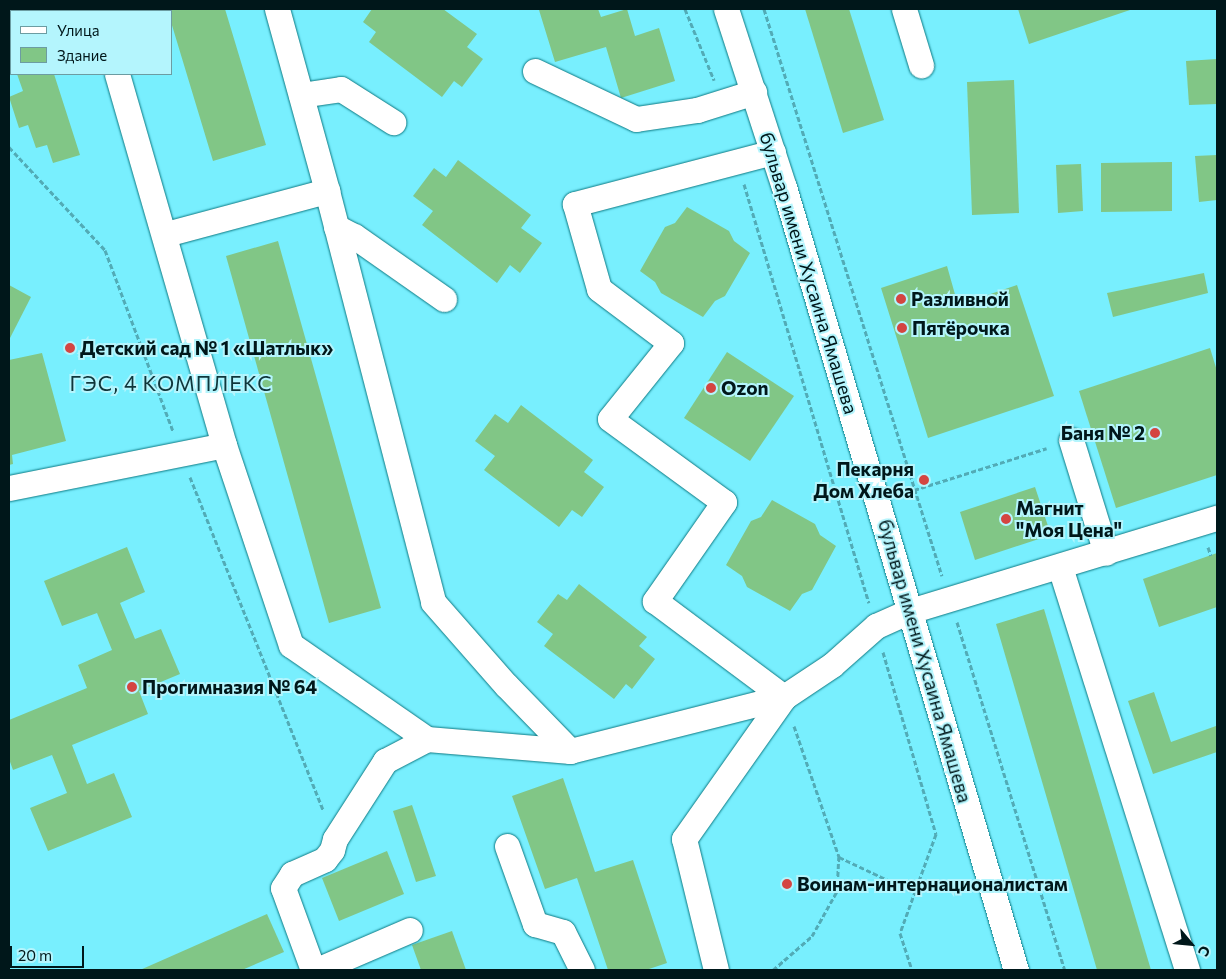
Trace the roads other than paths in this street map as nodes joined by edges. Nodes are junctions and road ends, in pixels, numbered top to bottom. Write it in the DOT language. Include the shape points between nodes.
graph roads {
  1 [pos="277,9"];
  2 [pos="726,9"];
  3 [pos="904,9"];
  4 [pos="921,65"];
  5 [pos="535,71"];
  6 [pos="117,75"];
  7 [pos="754,92"];
  8 [pos="301,95"];
  9 [pos="393,122"];
  10 [pos="773,152"];
  11 [pos="327,191"];
  12 [pos="336,228"];
  13 [pos="166,234"];
  14 [pos="444,299"];
  15 [pos="1072,440"];
  16 [pos="224,445"];
  17 [pos="9,488"];
  18 [pos="1217,518"];
  19 [pos="1106,553"];
  20 [pos="1060,567"];
  21 [pos="910,611"];
  22 [pos="784,697"];
  23 [pos="427,739"];
  24 [pos="570,751"];
  25 [pos="507,846"];
  26 [pos="410,930"];
  27 [pos="313,970"];
  28 [pos="317,970"];
  29 [pos="582,970"];
  30 [pos="716,970"];
  31 [pos="1016,970"];
  32 [pos="1187,970"];
  1 -- 8 [label="street"];
  2 -- 7 [label="street, бульвар имени Хусаина Ямашева"];
  3 -- 4 [label="street"];
  5 -- 7 [label="street" via="636,118 664,116"];
  6 -- 13 [label="street"];
  7 -- 10 [label="street, бульвар имени Хусаина Ямашева"];
  8 -- 9 [label="street" via="341,89"];
  8 -- 11 [label="street"];
  10 -- 21 [label="street, бульвар имени Хусаина Ямашева"];
  10 -- 22 [label="street" via="575,204 599,289 670,343 610,419 724,502 655,601"];
  11 -- 12 [label="street"];
  11 -- 13 [label="street"];
  12 -- 14 [label="street" via="354,236"];
  12 -- 24 [label="street" via="433,602"];
  13 -- 16 [label="street"];
  15 -- 19 [label="street"];
  16 -- 17 [label="street"];
  16 -- 23 [label="street" via="291,645"];
  18 -- 19 [label="street"];
  19 -- 20 [label="street"];
  20 -- 21 [label="street"];
  20 -- 32 [label="street"];
  21 -- 22 [label="street" via="876,626 832,665"];
  21 -- 31 [label="street, бульвар имени Хусаина Ямашева"];
  22 -- 24 [label="street"];
  22 -- 30 [label="street" via="684,840"];
  23 -- 24 [label="street"];
  23 -- 27 [label="street" via="385,761 325,859 292,874 283,888"];
  25 -- 29 [label="street" via="535,924 563,932"];
  26 -- 28 [label="street"];
}
